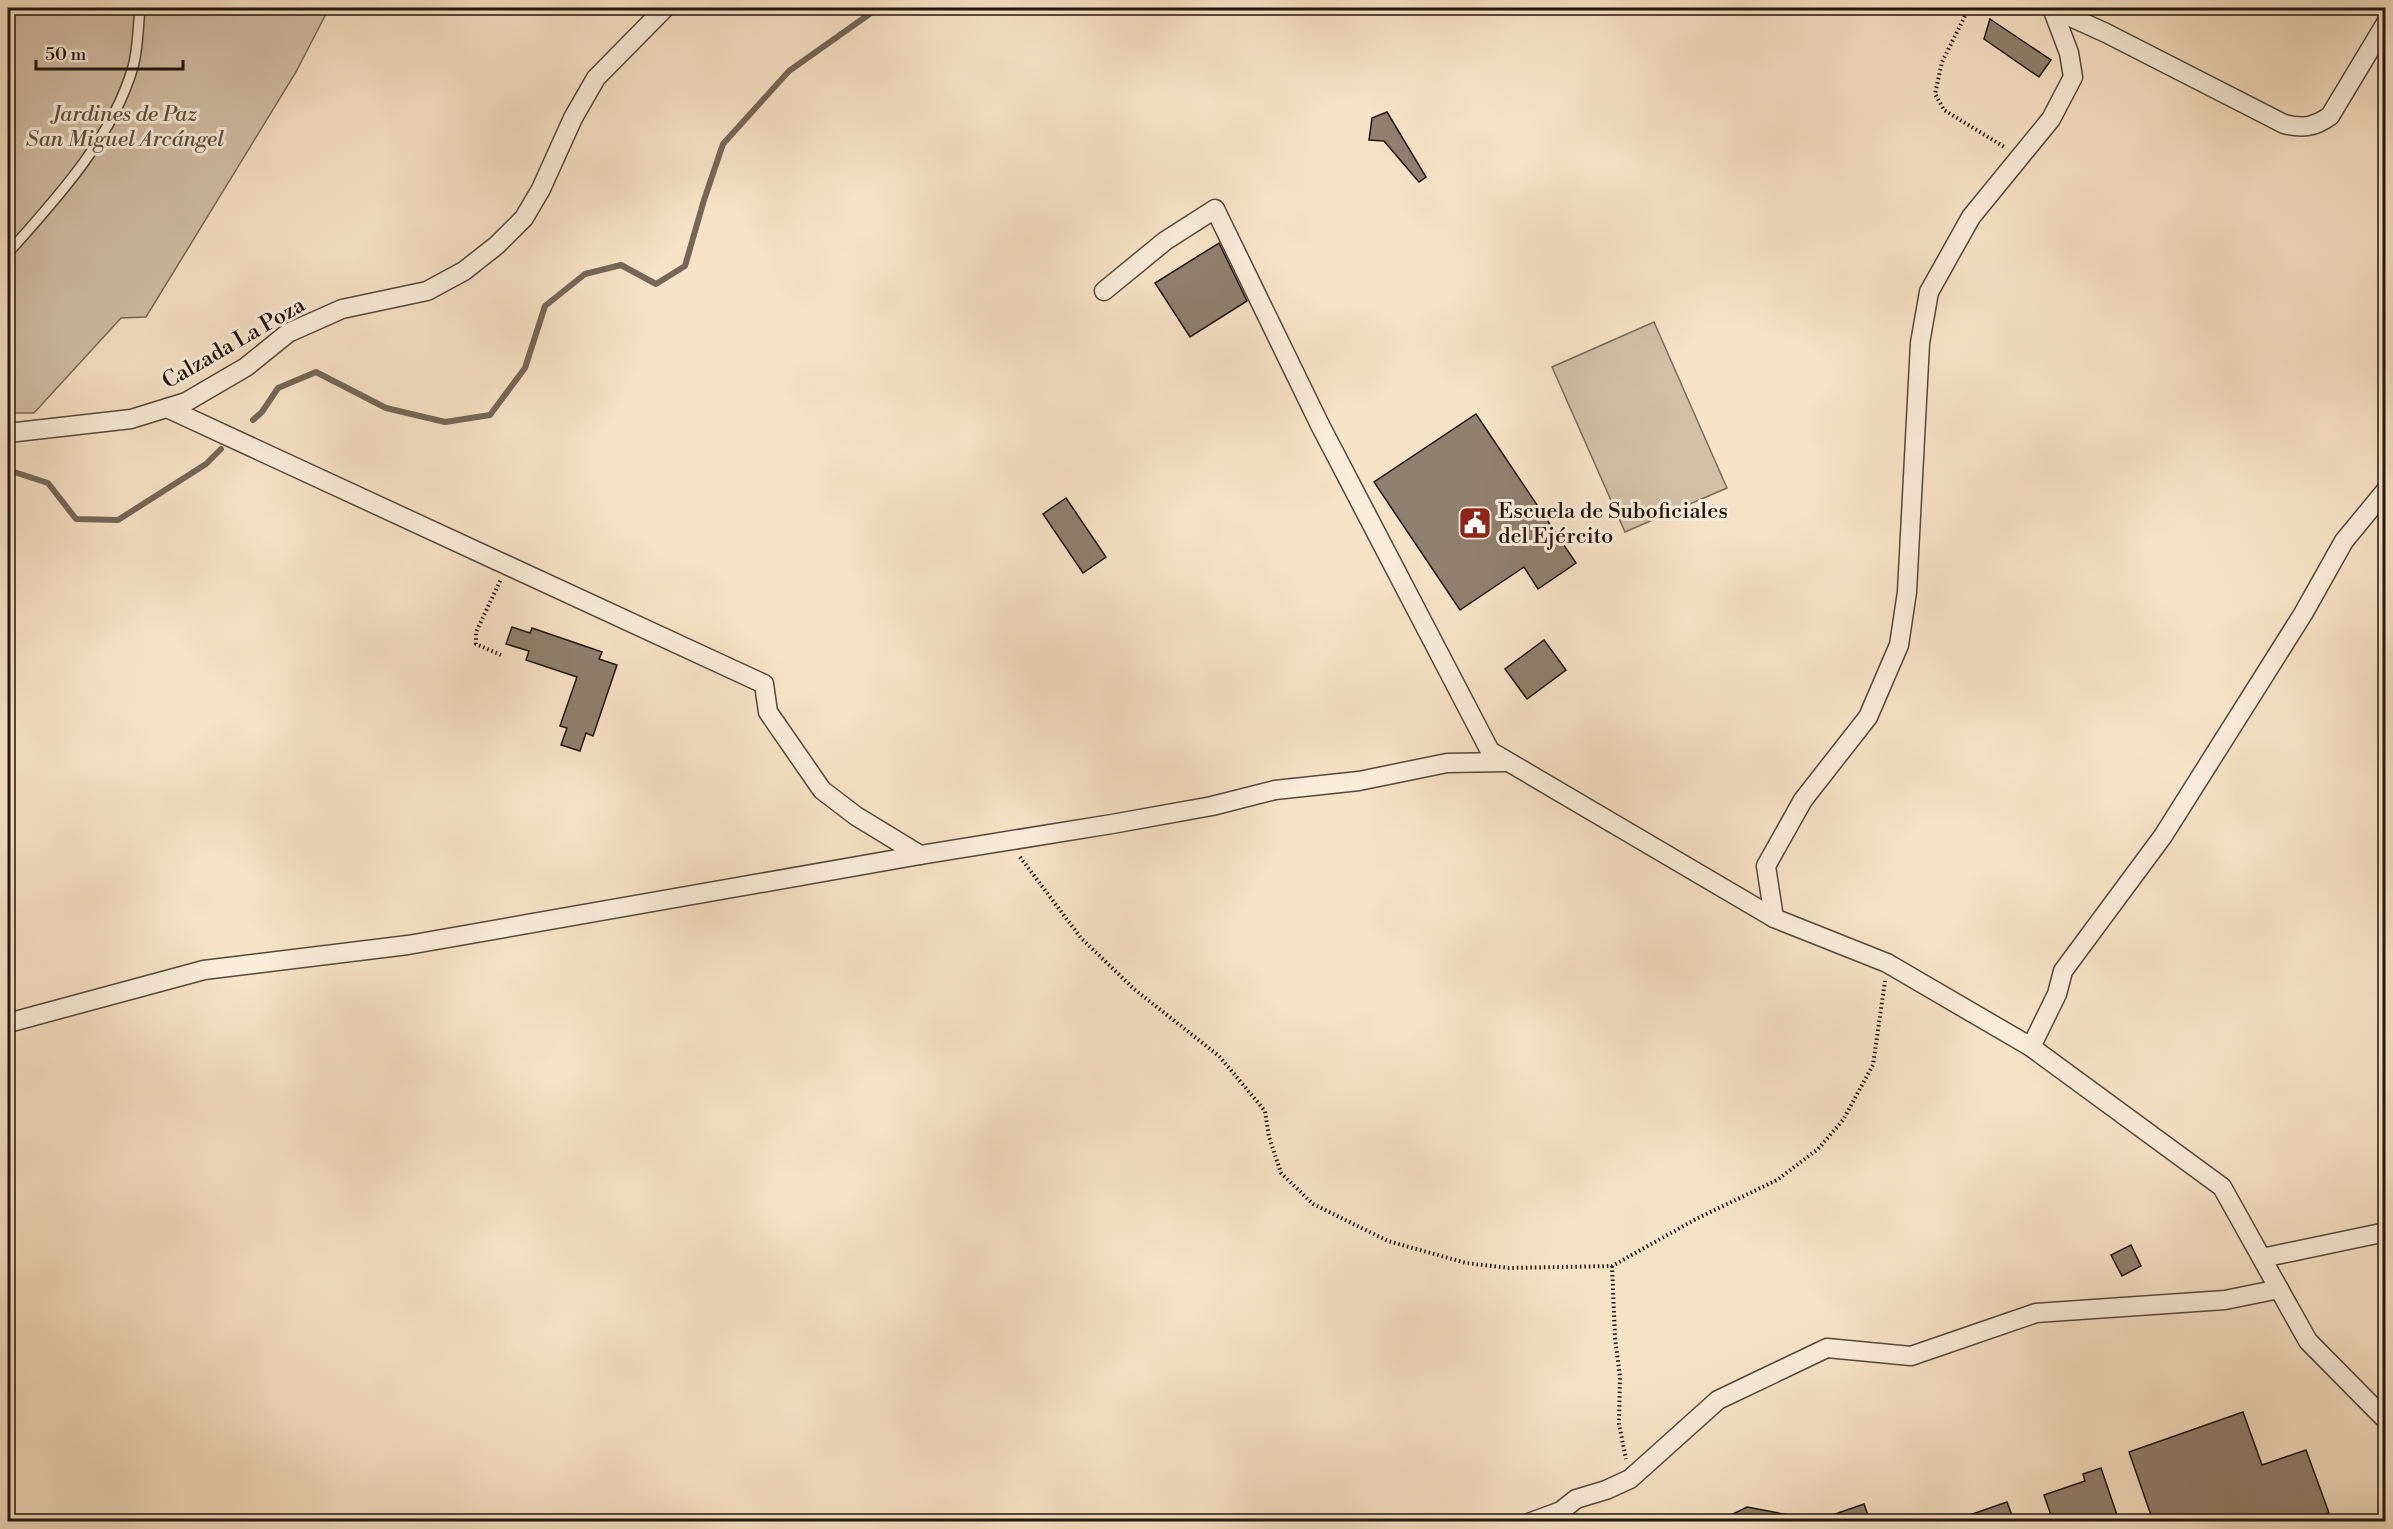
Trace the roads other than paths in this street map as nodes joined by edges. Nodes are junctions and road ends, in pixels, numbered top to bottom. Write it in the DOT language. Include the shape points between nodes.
graph roads {
  1 [pos="140,8"];
  2 [pos="665,8"];
  3 [pos="2053,8"];
  4 [pos="2385,23"];
  5 [pos="8,253"];
  6 [pos="1104,291"];
  7 [pos="167,408"];
  8 [pos="8,433"];
  9 [pos="2385,490"];
  10 [pos="1509,762"];
  11 [pos="920,855"];
  12 [pos="1774,918"];
  13 [pos="8,1023"];
  14 [pos="2031,1047"];
  15 [pos="2385,1233"];
  16 [pos="2262,1258"];
  17 [pos="2279,1289"];
  18 [pos="2385,1420"];
  19 [pos="1531,1521"];
  1 -- 5 [label="lane" via="133,66 106,130 60,194"];
  2 -- 7 [label="street, Calzada La Poza" via="596,78 524,218 464,272 427,291 342,309 288,333 246,367 186,402"];
  3 -- 4 [label="street" via="2284,124 2300,128 2316,125 2330,116"];
  3 -- 12 [label="street" via="2069,52 2073,77 2051,119 1971,217 1929,292 1920,343 1907,592 1899,645 1868,717 1803,800 1766,866"];
  6 -- 10 [label="street" via="1165,241 1215,209 1320,424 1490,751"];
  7 -- 8 [label="street, Calzada La Poza" via="130,419"];
  7 -- 11 [label="street" via="764,684 768,712 822,790"];
  9 -- 14 [label="street" via="2344,542 2163,836 2063,971 2057,994"];
  10 -- 11 [label="street" via="1447,763 1359,781 1275,790 1212,806"];
  10 -- 12 [label="street"];
  11 -- 13 [label="street" via="408,945 204,970"];
  12 -- 14 [label="street" via="1887,963"];
  14 -- 16 [label="street" via="2222,1187"];
  15 -- 16 [label="street"];
  16 -- 17 [label="street"];
  17 -- 18 [label="street" via="2308,1341"];
  17 -- 19 [label="street" via="2225,1300 2036,1313 1911,1356 1827,1348 1719,1400 1630,1479"];
}
